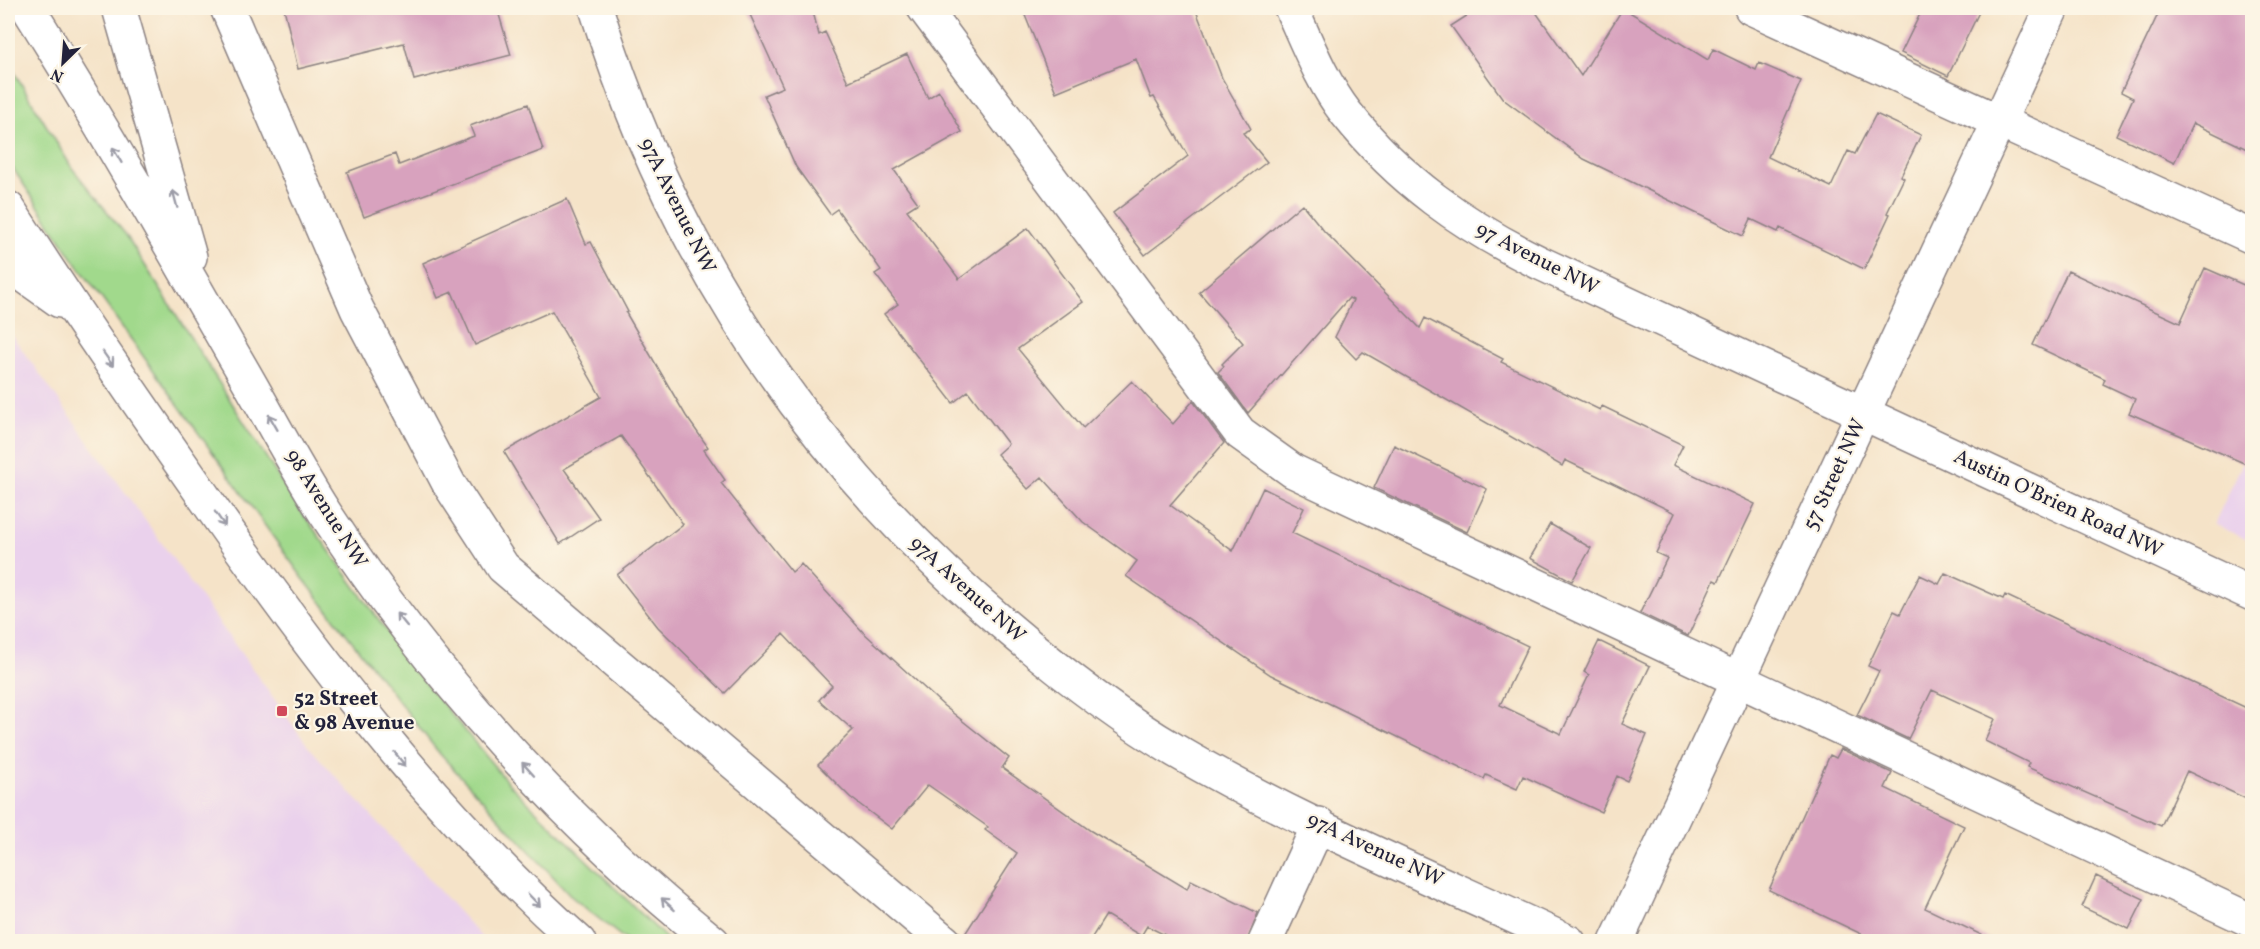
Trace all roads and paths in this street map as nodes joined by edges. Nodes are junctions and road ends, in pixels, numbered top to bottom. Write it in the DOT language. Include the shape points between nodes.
graph roads {
  1 [pos="28,8"];
  2 [pos="119,8"];
  3 [pos="227,8"];
  4 [pos="596,8"];
  5 [pos="924,8"];
  6 [pos="1291,8"];
  7 [pos="1751,8"];
  8 [pos="2052,8"];
  9 [pos="8,14"];
  10 [pos="62,62"];
  11 [pos="1999,122"];
  12 [pos="8,208"];
  13 [pos="2253,237"];
  14 [pos="8,264"];
  15 [pos="200,296"];
  16 [pos="74,311"];
  17 [pos="1863,414"];
  18 [pos="2253,594"];
  19 [pos="1738,682"];
  20 [pos="1319,824"];
  21 [pos="2253,921"];
  22 [pos="579,942"];
  23 [pos="713,942"];
  24 [pos="945,942"];
  25 [pos="1265,942"];
  26 [pos="1569,942"];
  27 [pos="1616,942"];
  1 -- 10 [label="street, 98 Avenue NW"];
  15 -- 2 [label="street, one-way" via="168,171"];
  3 -- 24 [label="street" via="357,309 449,484 503,567"];
  4 -- 20 [label="street, 97A Avenue NW" via="652,159 689,238 785,391 887,516 957,585 1110,709 1249,791"];
  5 -- 19 [label="street" via="1240,433 1293,471"];
  6 -- 17 [label="street, 97 Avenue NW" via="1312,55 1345,112 1392,165 1448,212 1540,263"];
  7 -- 11 [label="street"];
  8 -- 11 [label="street, 57 Street NW"];
  9 -- 10 [label="street"];
  15 -- 10 [label="street, 98 Avenue NW, one-way"];
  11 -- 13 [label="street"];
  11 -- 17 [label="street, 57 Street NW"];
  12 -- 16 [label="street"];
  14 -- 16 [label="street"];
  23 -- 15 [label="street, 98 Avenue NW, one-way" via="602,845 541,783 484,721 387,601 324,512"];
  16 -- 22 [label="street, one-way" via="291,621 400,759 541,908"];
  17 -- 18 [label="street, Austin O'Brien Road NW"];
  17 -- 19 [label="street, 57 Street NW"];
  19 -- 21 [label="street"];
  19 -- 27 [label="street, 57 Street NW"];
  20 -- 25 [label="street"];
  20 -- 26 [label="street, 97A Avenue NW"];
}
